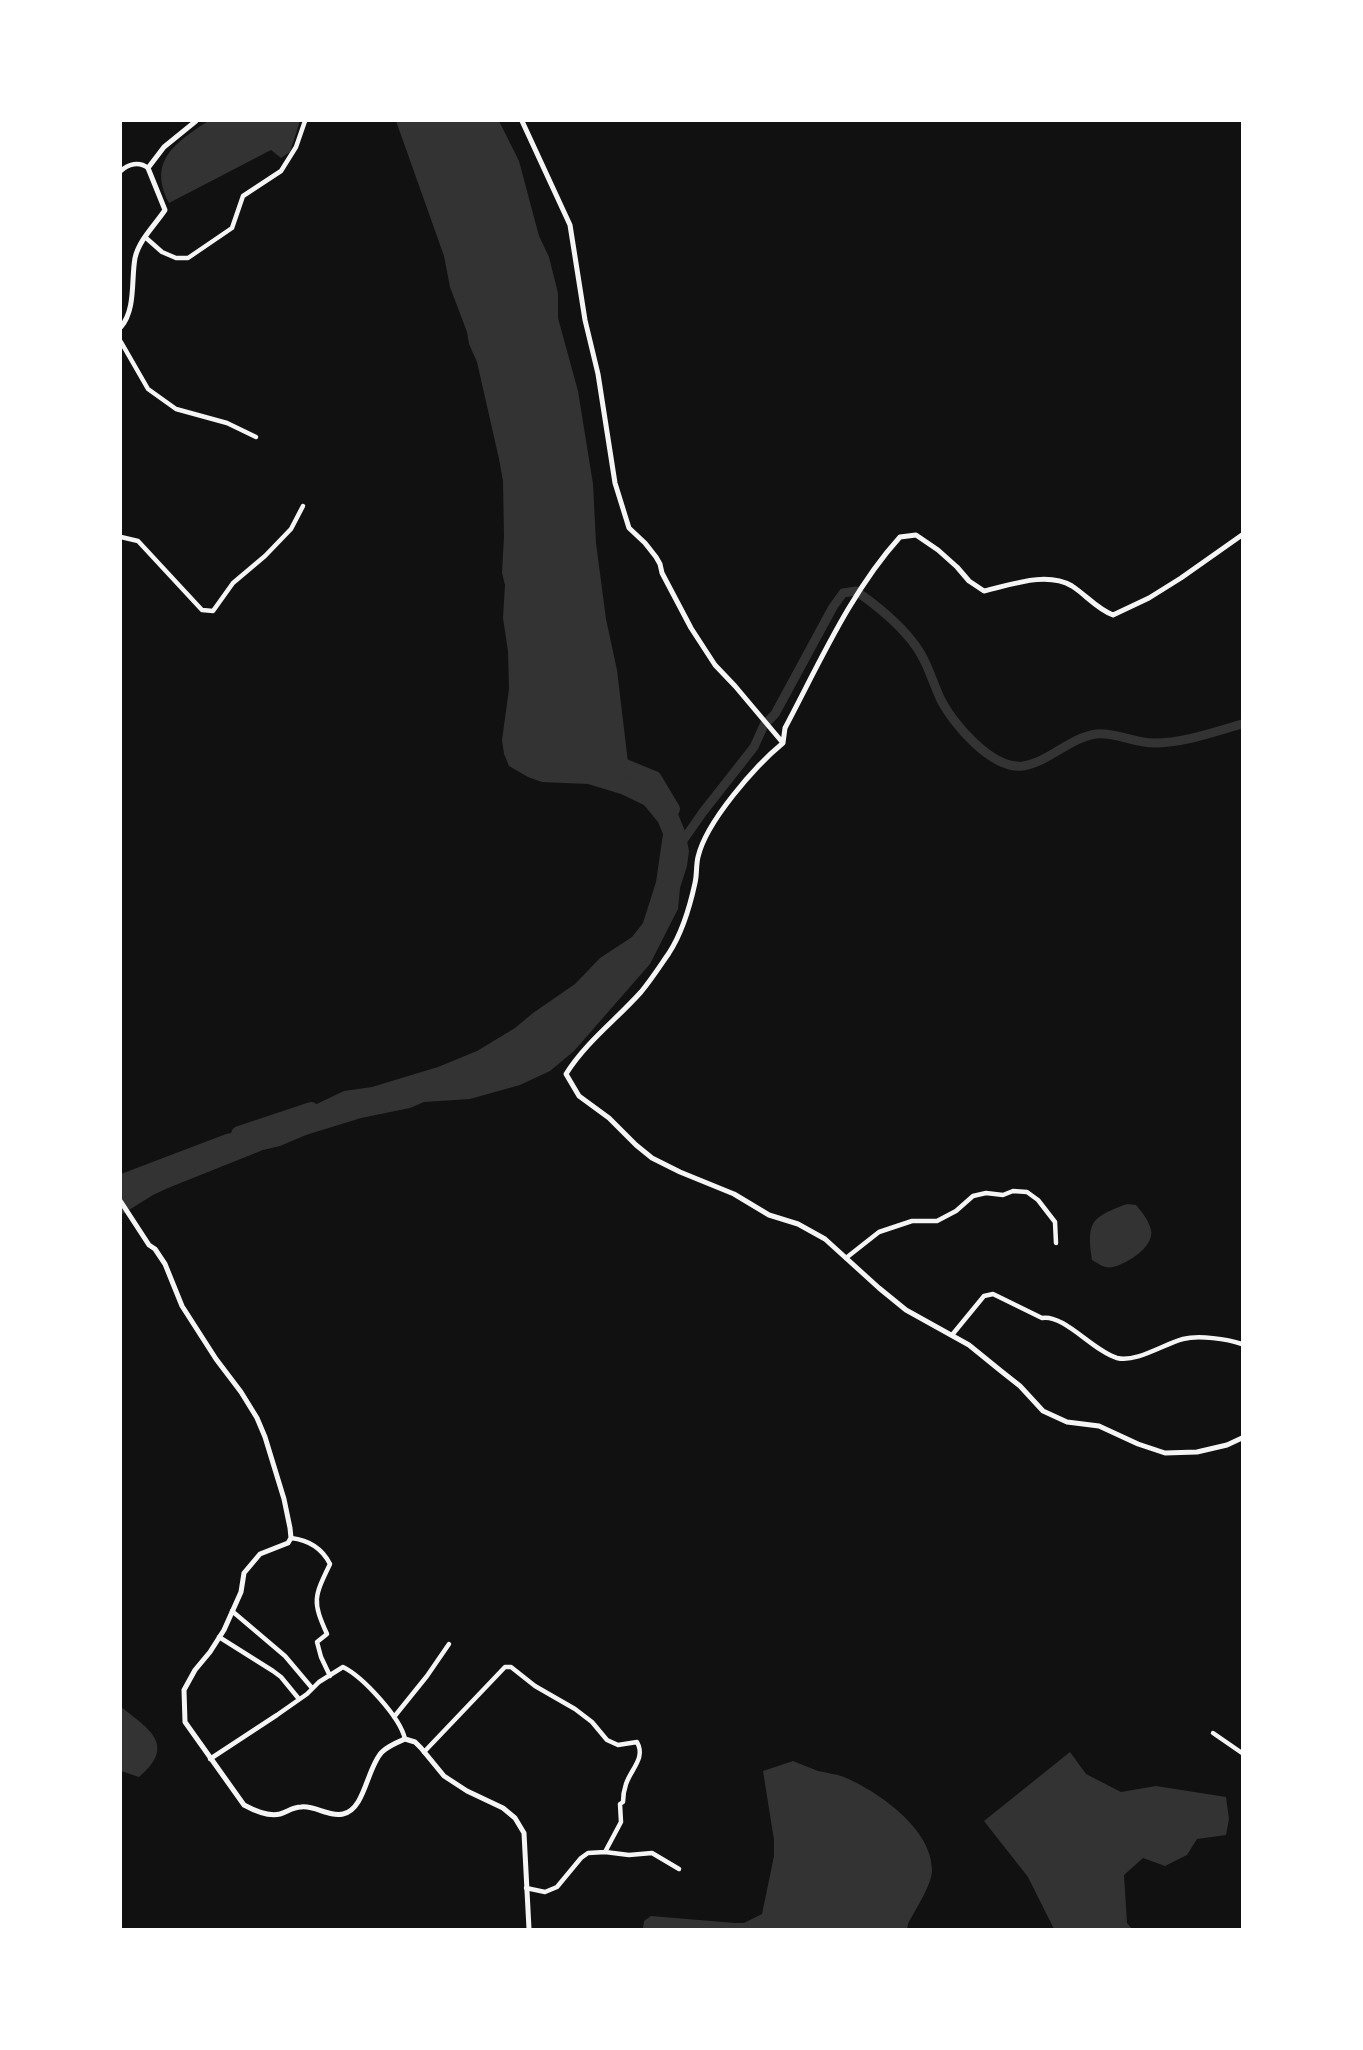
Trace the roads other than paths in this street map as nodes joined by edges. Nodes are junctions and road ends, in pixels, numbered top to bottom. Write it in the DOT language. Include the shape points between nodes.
graph roads {
  1 [pos="196,121"];
  2 [pos="305,121"];
  3 [pos="522,121"];
  4 [pos="148,168"];
  5 [pos="121,171"];
  6 [pos="145,237"];
  7 [pos="121,327"];
  8 [pos="121,342"];
  9 [pos="256,437"];
  10 [pos="303,506"];
  11 [pos="1242,534"];
  12 [pos="121,537"];
  13 [pos="783,743"];
  14 [pos="121,1202"];
  15 [pos="1056,1243"];
  16 [pos="846,1258"];
  17 [pos="952,1335"];
  18 [pos="1242,1344"];
  19 [pos="1242,1438"];
  20 [pos="291,1538"];
  21 [pos="232,1611"];
  22 [pos="219,1637"];
  23 [pos="449,1644"];
  24 [pos="330,1676"];
  25 [pos="312,1688"];
  26 [pos="299,1699"];
  27 [pos="394,1717"];
  28 [pos="1213,1733"];
  29 [pos="405,1739"];
  30 [pos="425,1752"];
  31 [pos="1242,1753"];
  32 [pos="210,1759"];
  33 [pos="605,1852"];
  34 [pos="679,1869"];
  35 [pos="526,1888"];
  36 [pos="529,1929"];
  1 -- 4 [label="street" via="164,147"];
  2 -- 6 [label="street" via="296,148 281,171 243,196 232,228 188,258 162,252"];
  3 -- 13 [label="street" via="570,225 615,483 629,528 656,557 715,665"];
  4 -- 5 [label="street" via="132,164"];
  4 -- 6 [label="street" via="164,211"];
  6 -- 7 [label="street" via="136,256 128,315"];
  8 -- 9 [label="street" via="148,389 176,409"];
  10 -- 12 [label="street" via="291,529 233,583 213,611 202,610 138,541"];
  11 -- 13 [label="street" via="1181,578 1113,615 1059,581 1045,579 984,591 916,535 900,537 844,614 785,728"];
  13 -- 16 [label="street" via="747,780 704,840 688,909 671,950 642,990 566,1074 579,1096 652,1158 734,1194 769,1215 798,1224"];
  14 -- 20 [label="street" via="165,1264 182,1306 257,1418 284,1499"];
  15 -- 16 [label="street" via="1055,1223 1038,1200 1027,1192 1013,1191 974,1196 937,1222 912,1221 879,1232"];
  16 -- 17 [label="street" via="906,1310"];
  17 -- 18 [label="street" via="984,1296 993,1294 1042,1318 1049,1316 1116,1357 1131,1359 1186,1338 1222,1338"];
  17 -- 19 [label="street" via="1020,1385 1043,1411 1067,1422 1099,1426 1165,1453 1227,1446"];
  20 -- 21 [label="street" via="251,1563"];
  20 -- 24 [label="street" via="322,1550 330,1564 316,1602 327,1634 317,1642"];
  21 -- 22 [label="street"];
  21 -- 25 [label="street" via="285,1656"];
  22 -- 26 [label="street" via="281,1677"];
  22 -- 32 [label="street" via="184,1690 185,1722"];
  23 -- 27 [label="street"];
  24 -- 25 [label="street"];
  24 -- 27 [label="street" via="347,1668"];
  25 -- 26 [label="street"];
  26 -- 32 [label="street"];
  27 -- 29 [label="street"];
  28 -- 31 [label="street"];
  29 -- 30 [label="street"];
  29 -- 32 [label="street" via="383,1752 358,1802 341,1815 309,1807 270,1815 255,1811 244,1805"];
  30 -- 33 [label="street" via="505,1667 511,1667 583,1716 607,1740 618,1745 639,1744 640,1757 620,1804 621,1822"];
  30 -- 35 [label="street" via="444,1776 515,1818 524,1833"];
  33 -- 34 [label="street" via="652,1853"];
  33 -- 35 [label="street" via="581,1858 557,1887 545,1892"];
  35 -- 36 [label="street"];
}
